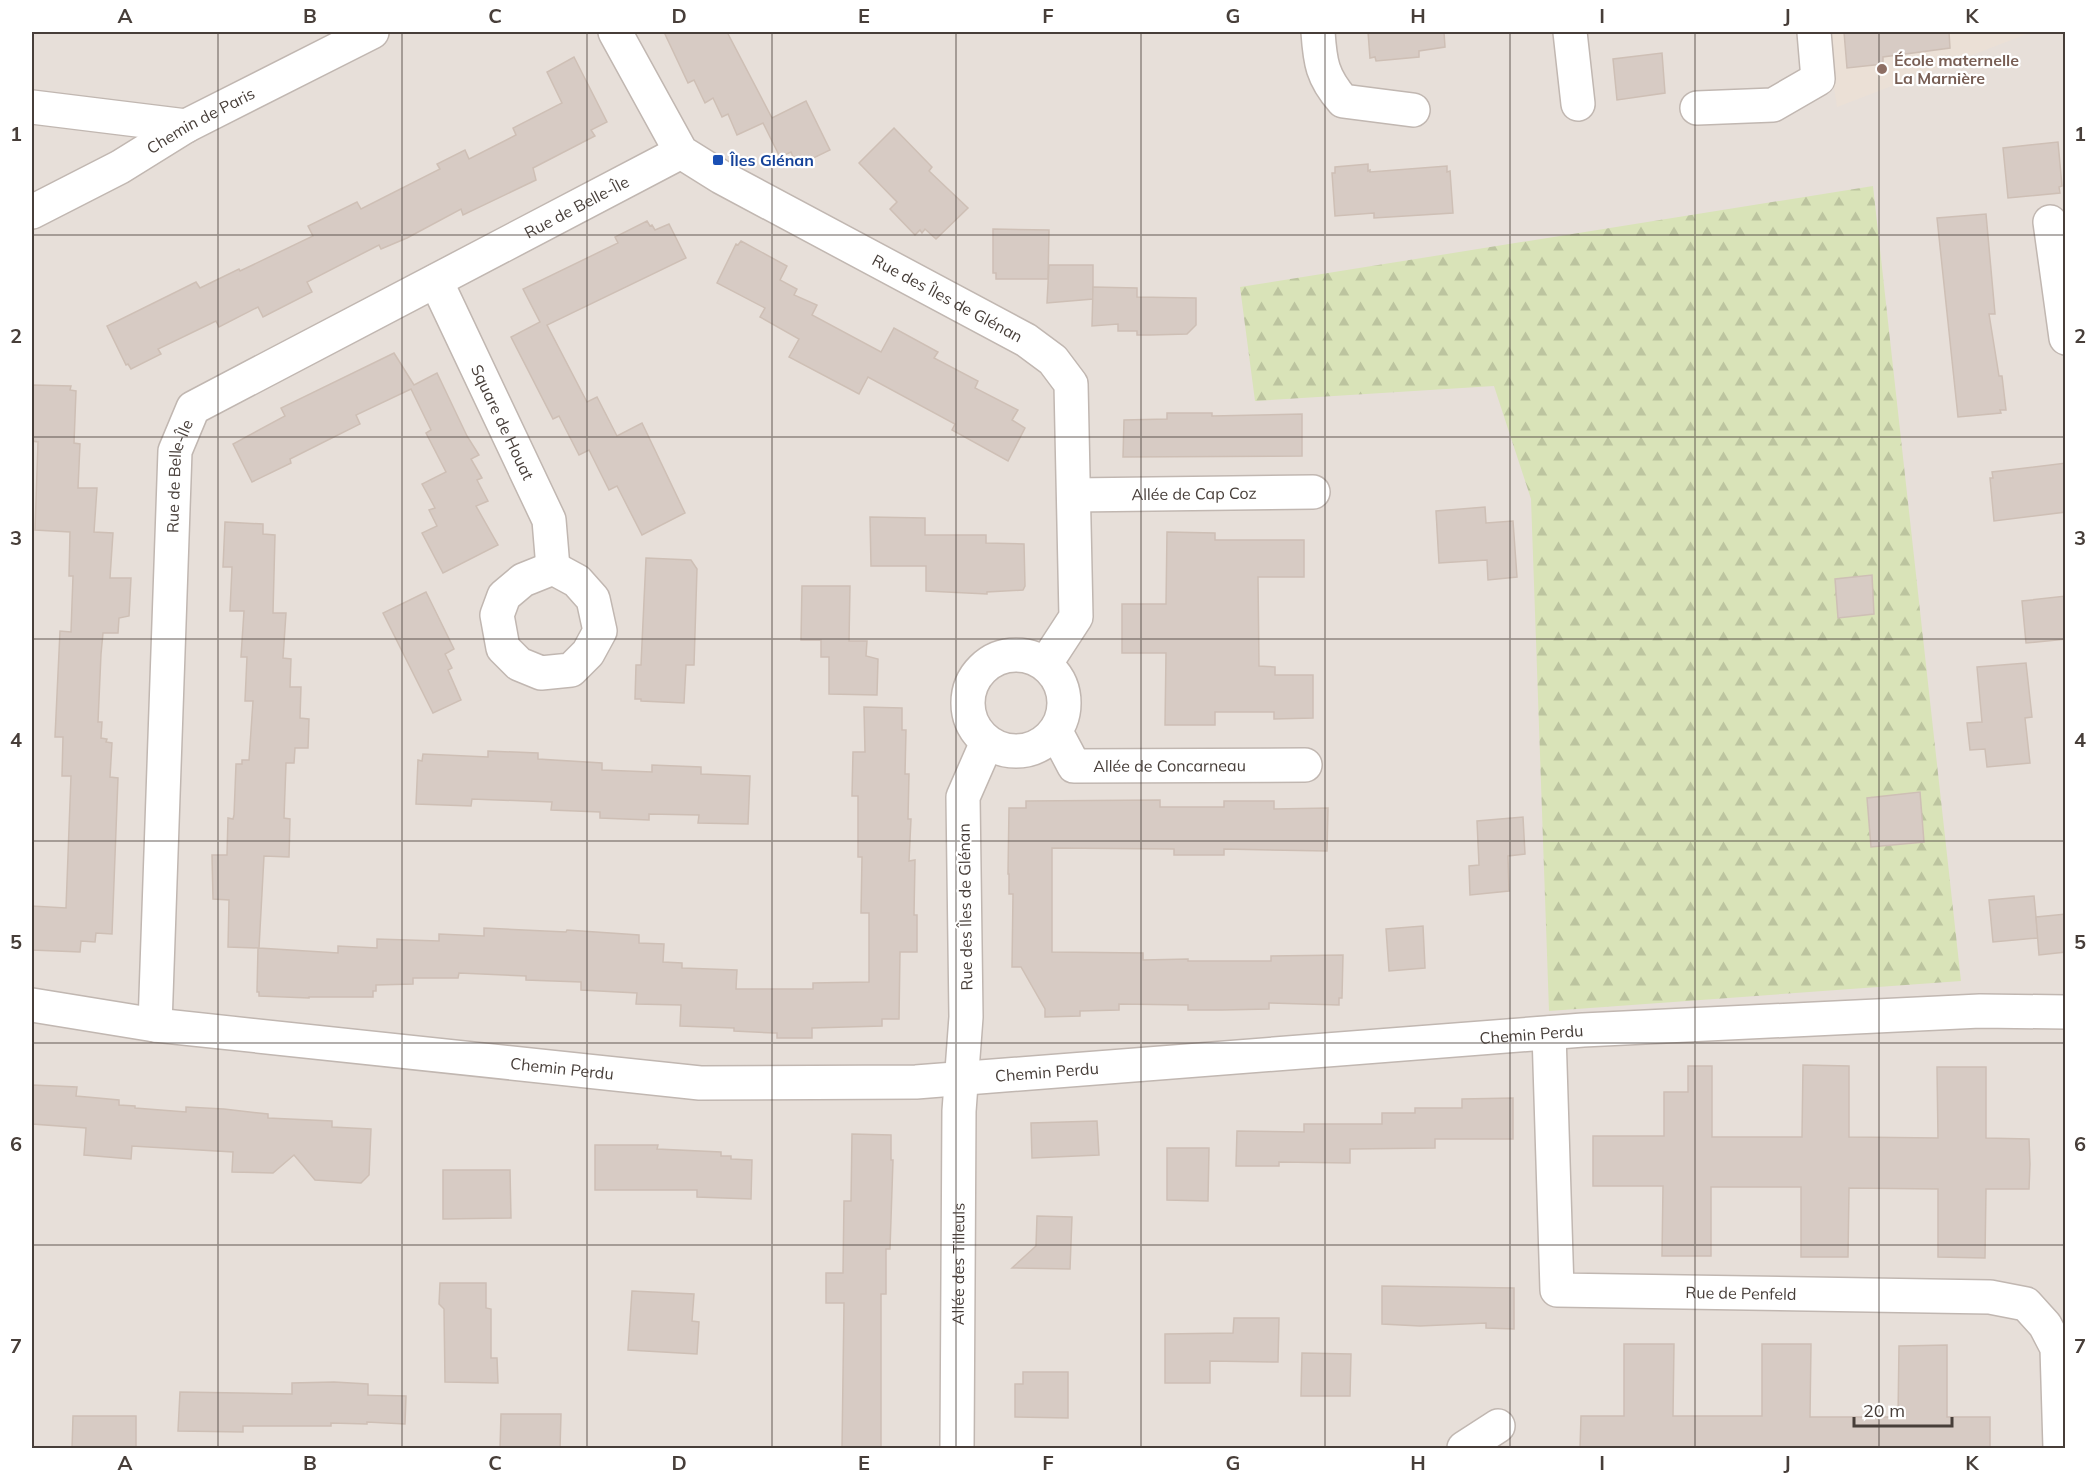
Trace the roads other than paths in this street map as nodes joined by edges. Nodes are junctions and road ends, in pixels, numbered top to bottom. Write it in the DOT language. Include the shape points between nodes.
graph roads {
  1 [pos="372,32"];
  2 [pos="615,32"];
  3 [pos="1318,32"];
  4 [pos="1570,32"];
  5 [pos="1814,32"];
  6 [pos="1578,104"];
  7 [pos="32,107"];
  8 [pos="1697,108"];
  9 [pos="1413,110"];
  10 [pos="186,126"];
  11 [pos="681,152"];
  12 [pos="32,212"];
  13 [pos="2050,222"];
  14 [pos="436,281"];
  15 [pos="2066,338"];
  16 [pos="1313,492"];
  17 [pos="1074,495"];
  18 [pos="553,568"];
  19 [pos="1046,663"];
  20 [pos="1056,732"];
  21 [pos="987,742"];
  22 [pos="1305,765"];
  23 [pos="32,1005"];
  24 [pos="2066,1012"];
  25 [pos="155,1025"];
  26 [pos="1549,1033"];
  27 [pos="962,1077"];
  28 [pos="1498,1426"];
  29 [pos="957,1449"];
  30 [pos="1464,1449"];
  31 [pos="2060,1449"];
  1 -- 10 [label="street, Chemin de Paris"];
  2 -- 11 [label="street, Rue des Îles de Glénan"];
  3 -- 9 [label="street" via="1320,63 1343,101"];
  4 -- 6 [label="street"];
  5 -- 8 [label="street" via="1818,79 1773,105"];
  7 -- 10 [label="street"];
  10 -- 12 [label="street, Chemin de Paris" via="120,167"];
  11 -- 14 [label="street, Rue de Belle-Île"];
  11 -- 17 [label="street, Rue des Îles de Glénan" via="1026,340 1053,360 1071,384"];
  13 -- 15 [label="street"];
  14 -- 18 [label="street, Square de Houat" via="549,520"];
  14 -- 25 [label="street, Rue de Belle-Île" via="193,408 175,451"];
  16 -- 17 [label="street, Allée de Cap Coz"];
  17 -- 19 [label="street, Rue des Îles de Glénan" via="1076,618"];
  19 -- 20 [label="street" via="1063,688 1063,718"];
  19 -- 21 [label="street" via="1025,655 1002,656 977,674 970,687 970,717"];
  20 -- 21 [label="street" via="1031,749 1001,749"];
  20 -- 22 [label="street, Allée de Concarneau" via="1074,766"];
  21 -- 27 [label="street, Rue des Îles de Glénan" via="963,797 966,1017"];
  23 -- 25 [label="street, Chemin Perdu"];
  24 -- 26 [label="street, Chemin Perdu" via="1980,1011"];
  25 -- 27 [label="street, Chemin Perdu" via="700,1083 916,1082"];
  26 -- 27 [label="street, Chemin Perdu"];
  26 -- 31 [label="street, Rue de Penfeld" via="1557,1290 1990,1297 2026,1304 2045,1325 2057,1348"];
  27 -- 29 [label="street, Allée des Tilleuls"];
  28 -- 30 [label="street"];
}
